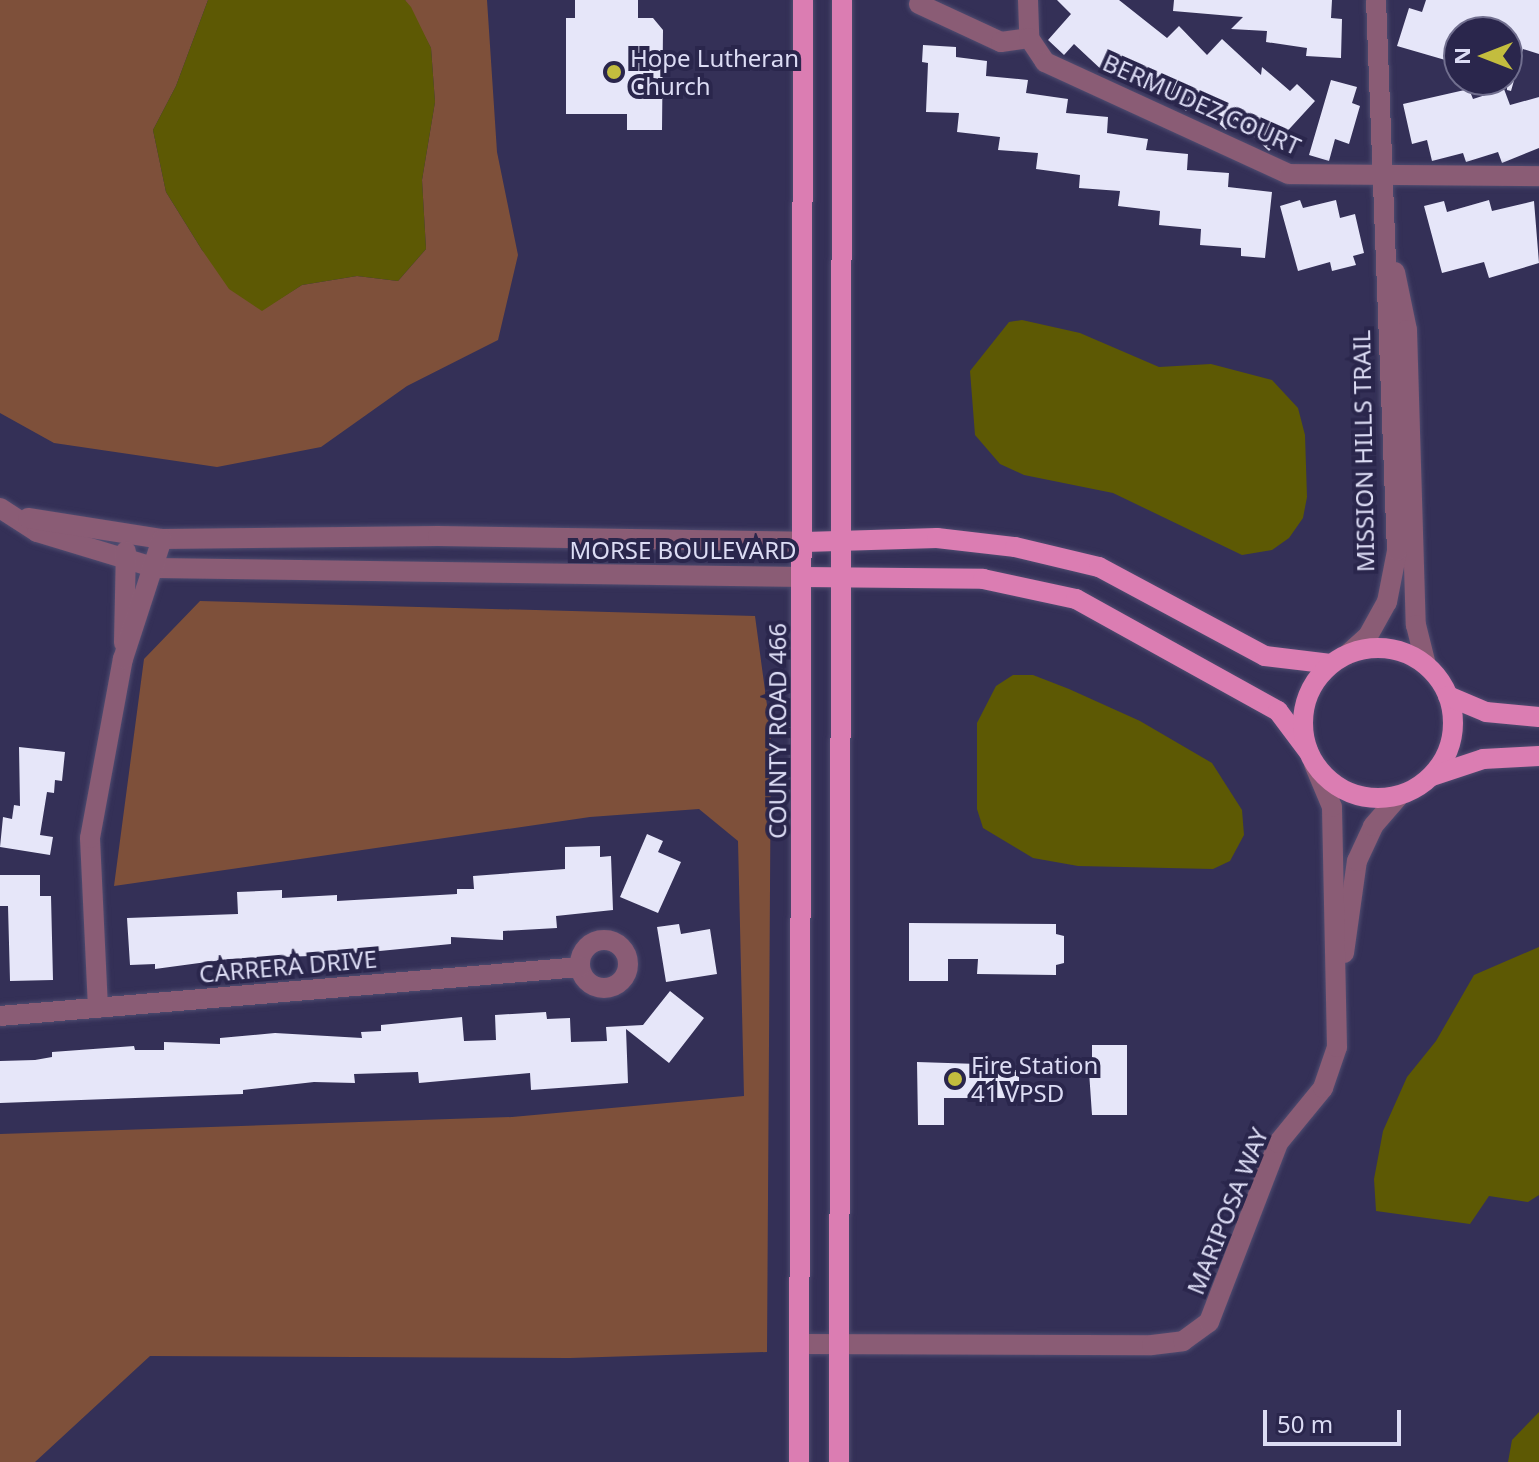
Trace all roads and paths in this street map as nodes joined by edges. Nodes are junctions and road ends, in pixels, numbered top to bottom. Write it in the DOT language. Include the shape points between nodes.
graph roads {
  1 [pos="803,0"];
  2 [pos="842,0"];
  3 [pos="1028,0"];
  4 [pos="1376,0"];
  5 [pos="919,4"];
  6 [pos="1029,38"];
  7 [pos="1386,176"];
  8 [pos="1539,176"];
  9 [pos="1387,231"];
  10 [pos="8,512"];
  11 [pos="127,535"];
  12 [pos="162,539"];
  13 [pos="843,541"];
  14 [pos="805,542"];
  15 [pos="125,562"];
  16 [pos="156,568"];
  17 [pos="804,577"];
  18 [pos="842,577"];
  19 [pos="123,659"];
  20 [pos="1339,659"];
  21 [pos="1426,665"];
  22 [pos="1448,696"];
  23 [pos="1539,717"];
  24 [pos="1539,756"];
  25 [pos="1311,758"];
  26 [pos="1432,776"];
  27 [pos="1399,796"];
  28 [pos="580,967"];
  29 [pos="1339,997"];
  30 [pos="98,1008"];
  31 [pos="0,1016"];
  32 [pos="839,1343"];
  33 [pos="799,1344"];
  34 [pos="799,1462"];
  35 [pos="839,1462"];
  1 -- 14 [label="main road, COUNTY ROAD 466"];
  2 -- 13 [label="main road"];
  3 -- 6 [label="street"];
  4 -- 7 [label="street, MISSION HILLS TRAIL"];
  5 -- 6 [label="street" via="1001,42"];
  6 -- 7 [label="street, BERMUDEZ COURT" via="1045,62 1281,172"];
  7 -- 8 [label="street, BERMUDEZ COURT"];
  7 -- 9 [label="street, MISSION HILLS TRAIL"];
  9 -- 20 [label="street, MISSION HILLS TRAIL" via="1386,331 1397,551 1387,602 1368,636"];
  9 -- 21 [label="street, MISSION HILLS TRAIL" via="1407,330 1416,625"];
  10 -- 11 [label="street, MORSE BOULEVARD"];
  10 -- 15 [label="street, MORSE BOULEVARD" via="37,532"];
  11 -- 12 [label="street, MORSE BOULEVARD"];
  11 -- 15 [label="street"];
  12 -- 14 [label="street, MORSE BOULEVARD" via="438,536"];
  12 -- 16 [label="street"];
  13 -- 14 [label="main road, MORSE BOULEVARD"];
  13 -- 18 [label="main road"];
  13 -- 20 [label="main road, MORSE BOULEVARD" via="937,538 1015,547 1099,567 1265,656"];
  14 -- 17 [label="main road, COUNTY ROAD 466"];
  15 -- 16 [label="street, MORSE BOULEVARD"];
  15 -- 19 [label="street"];
  16 -- 17 [label="street, MORSE BOULEVARD"];
  16 -- 19 [label="street"];
  17 -- 18 [label="main road, MORSE BOULEVARD"];
  17 -- 33 [label="main road, COUNTY ROAD 466"];
  18 -- 25 [label="main road, MORSE BOULEVARD" via="983,579 1076,599 1278,711"];
  18 -- 32 [label="main road"];
  19 -- 30 [label="street" via="90,838"];
  20 -- 21 [label="main road" via="1396,650"];
  20 -- 25 [label="main road" via="1313,685 1305,706"];
  21 -- 22 [label="main road"];
  22 -- 23 [label="main road" via="1486,712"];
  22 -- 26 [label="main road" via="1452,739"];
  24 -- 26 [label="main road" via="1483,759"];
  25 -- 27 [label="main road" via="1352,794"];
  25 -- 29 [label="street, MARIPOSA WAY" via="1332,807"];
  26 -- 27 [label="main road"];
  27 -- 29 [label="street, MARIPOSA WAY" via="1373,826 1357,861"];
  28 -- 30 [label="street, CARRERA DRIVE"];
  29 -- 32 [label="street, MARIPOSA WAY" via="1332,1069 1278,1143 1217,1307 1183,1341"];
  30 -- 31 [label="street, CARRERA DRIVE"];
  32 -- 33 [label="street, MARIPOSA WAY"];
  32 -- 35 [label="main road"];
  33 -- 34 [label="main road, COUNTY ROAD 466"];
}
